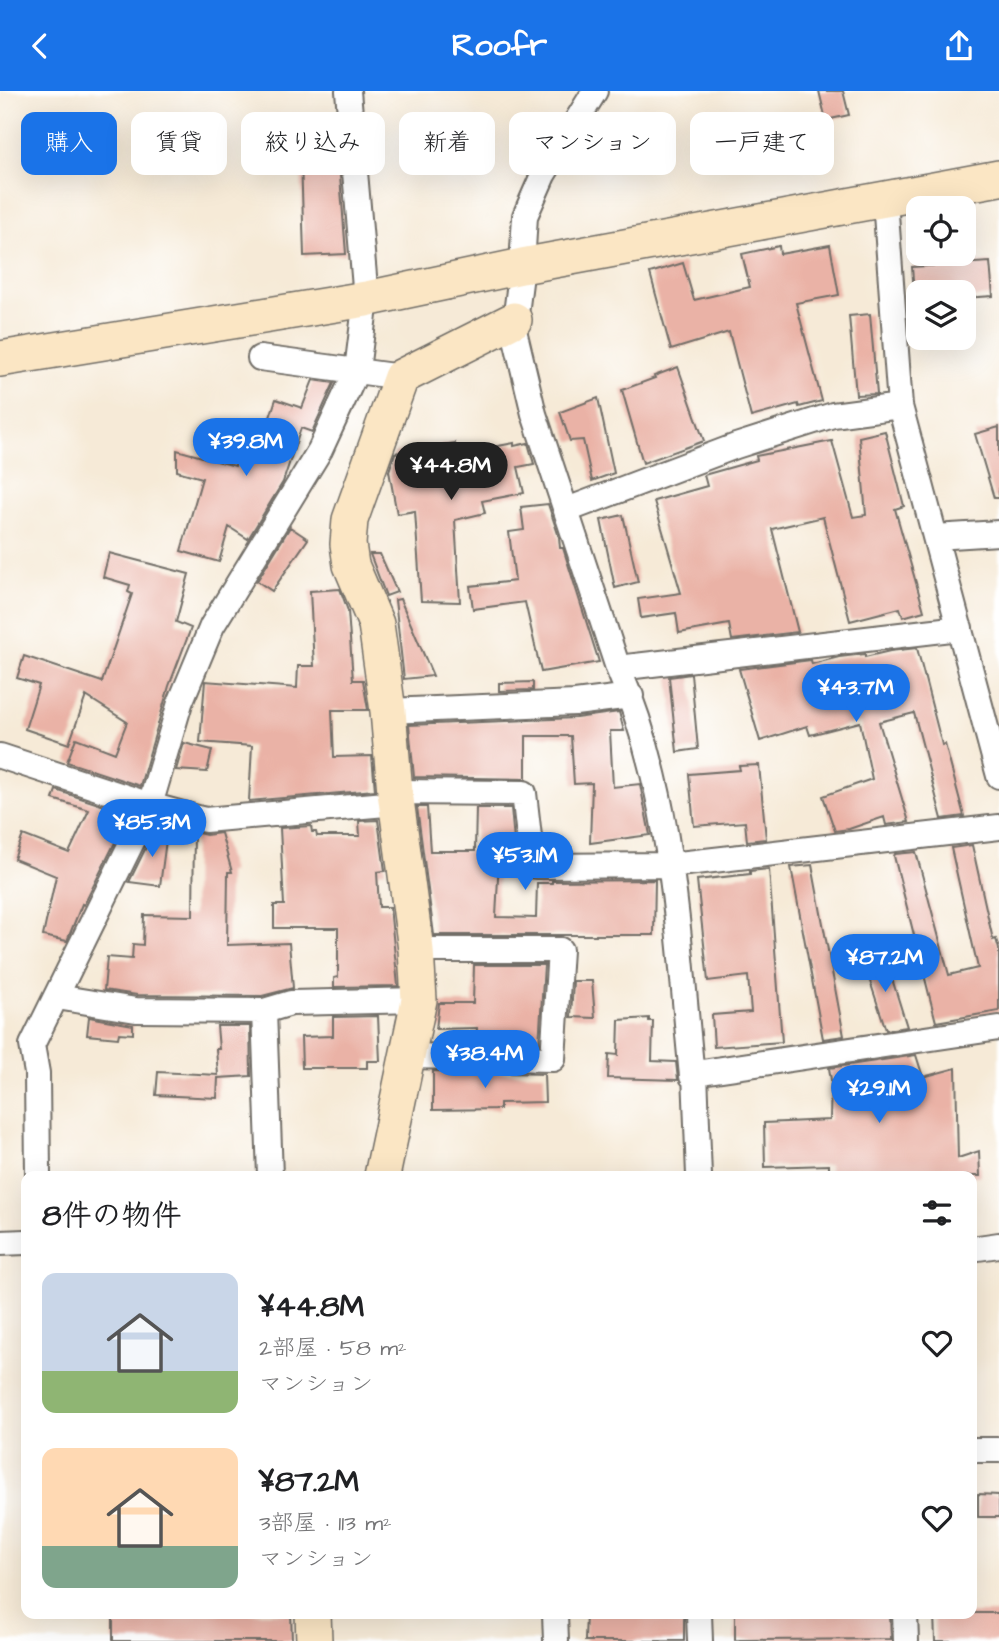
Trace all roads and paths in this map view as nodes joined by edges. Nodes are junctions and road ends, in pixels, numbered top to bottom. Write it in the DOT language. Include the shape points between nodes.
graph roads {
  1 [pos="348,91"];
  2 [pos="595,91"];
  3 [pos="999,178"];
  4 [pos="885,199"];
  5 [pos="522,266"];
  6 [pos="366,299"];
  7 [pos="514,320"];
  8 [pos="260,358"];
  9 [pos="0,359"];
  10 [pos="357,370"];
  11 [pos="401,377"];
  12 [pos="900,406"];
  13 [pos="567,510"];
  14 [pos="999,533"];
  15 [pos="935,537"];
  16 [pos="960,628"];
  17 [pos="618,668"];
  18 [pos="631,696"];
  19 [pos="388,711"];
  20 [pos="995,745"];
  21 [pos="0,755"];
  22 [pos="999,776"];
  23 [pos="396,797"];
  24 [pos="150,805"];
  25 [pos="999,827"];
  26 [pos="670,865"];
  27 [pos="416,950"];
  28 [pos="57,997"];
  29 [pos="419,1000"];
  30 [pos="264,1010"];
  31 [pos="999,1028"];
  32 [pos="408,1056"];
  33 [pos="695,1073"];
  34 [pos="38,1171"];
  35 [pos="270,1171"];
  36 [pos="383,1171"];
  37 [pos="699,1171"];
  38 [pos="21,1241"];
  39 [pos="0,1243"];
  40 [pos="999,1245"];
  41 [pos="977,1248"];
  42 [pos="977,1450"];
  43 [pos="999,1450"];
  44 [pos="313,1619"];
  45 [pos="555,1619"];
  46 [pos="699,1619"];
  47 [pos="905,1619"];
  48 [pos="314,1641"];
  49 [pos="556,1641"];
  50 [pos="700,1641"];
  51 [pos="906,1641"];
  1 -- 6 [label="street"];
  2 -- 5 [label="street" via="543,175 525,216"];
  3 -- 4 [label="street"];
  4 -- 5 [label="street"];
  4 -- 12 [label="street"];
  5 -- 6 [label="street"];
  5 -- 7 [label="street"];
  6 -- 9 [label="street"];
  6 -- 10 [label="street"];
  7 -- 11 [label="street"];
  7 -- 13 [label="street" via="534,414"];
  8 -- 10 [label="street"];
  10 -- 11 [label="street"];
  10 -- 24 [label="street" via="320,450 212,625 180,703"];
  11 -- 19 [label="street" via="350,520 348,544 351,565 376,624"];
  12 -- 13 [label="street" via="833,415"];
  12 -- 15 [label="street"];
  13 -- 17 [label="street"];
  14 -- 15 [label="street"];
  15 -- 16 [label="street"];
  16 -- 17 [label="street"];
  16 -- 20 [label="street"];
  17 -- 18 [label="street"];
  18 -- 19 [label="street" via="575,703"];
  18 -- 26 [label="street" via="656,783"];
  19 -- 23 [label="street"];
  20 -- 22 [label="street"];
  21 -- 24 [label="street"];
  23 -- 24 [label="street" via="205,820"];
  23 -- 26 [label="street" via="524,793 536,866"];
  23 -- 27 [label="street"];
  24 -- 28 [label="street"];
  25 -- 26 [label="street"];
  26 -- 33 [label="street" via="692,1076"];
  27 -- 29 [label="street"];
  27 -- 32 [label="street" via="560,950 553,1059"];
  28 -- 30 [label="street" via="135,1010"];
  28 -- 34 [label="street" via="32,1045 37,1073"];
  29 -- 30 [label="street" via="291,1003"];
  29 -- 32 [label="street"];
  30 -- 35 [label="street"];
  31 -- 33 [label="street"];
  32 -- 36 [label="street"];
  33 -- 37 [label="street"];
  38 -- 39 [label="street"];
  40 -- 41 [label="street"];
  42 -- 43 [label="street"];
  44 -- 48 [label="street"];
  45 -- 49 [label="street"];
  46 -- 50 [label="street"];
  47 -- 51 [label="street"];
}
